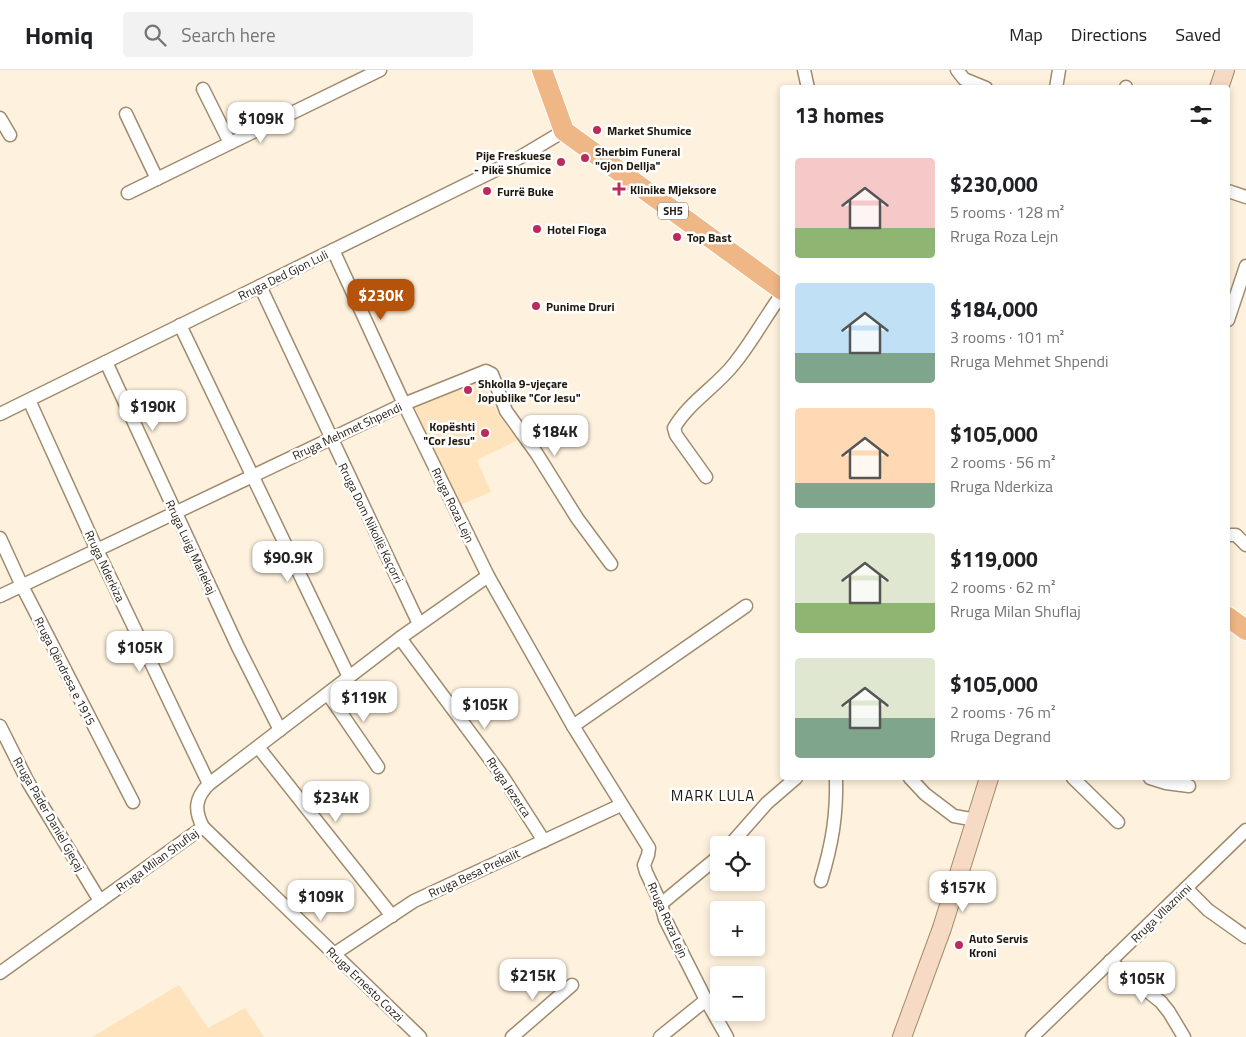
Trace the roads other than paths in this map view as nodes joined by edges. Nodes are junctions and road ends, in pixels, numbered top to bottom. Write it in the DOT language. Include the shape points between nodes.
graph roads {
  1 [pos="380,70"];
  2 [pos="542,70"];
  3 [pos="804,70"];
  4 [pos="957,70"];
  5 [pos="1060,70"];
  6 [pos="1225,70"];
  7 [pos="807,85"];
  8 [pos="979,85"];
  9 [pos="1057,85"];
  10 [pos="1221,85"];
  11 [pos="203,89"];
  12 [pos="126,114"];
  13 [pos="0,118"];
  14 [pos="564,131"];
  15 [pos="10,136"];
  16 [pos="230,143"];
  17 [pos="157,179"];
  18 [pos="1230,192"];
  19 [pos="128,193"];
  20 [pos="1246,197"];
  21 [pos="333,250"];
  22 [pos="1246,266"];
  23 [pos="260,286"];
  24 [pos="780,289"];
  25 [pos="780,297"];
  26 [pos="1230,314"];
  27 [pos="180,326"];
  28 [pos="106,362"];
  29 [pos="29,400"];
  30 [pos="404,404"];
  31 [pos="0,414"];
  32 [pos="331,438"];
  33 [pos="252,476"];
  34 [pos="706,477"];
  35 [pos="174,513"];
  36 [pos="1230,535"];
  37 [pos="0,538"];
  38 [pos="1246,544"];
  39 [pos="97,550"];
  40 [pos="611,564"];
  41 [pos="488,576"];
  42 [pos="22,586"];
  43 [pos="0,596"];
  44 [pos="746,606"];
  45 [pos="1230,618"];
  46 [pos="419,624"];
  47 [pos="1246,630"];
  48 [pos="400,638"];
  49 [pos="349,678"];
  50 [pos="328,694"];
  51 [pos="0,726"];
  52 [pos="573,726"];
  53 [pos="280,730"];
  54 [pos="258,747"];
  55 [pos="378,767"];
  56 [pos="794,780"];
  57 [pos="836,780"];
  58 [pos="912,780"];
  59 [pos="988,780"];
  60 [pos="1075,780"];
  61 [pos="1156,780"];
  62 [pos="209,784"];
  63 [pos="1189,786"];
  64 [pos="133,802"];
  65 [pos="621,805"];
  66 [pos="976,820"];
  67 [pos="1118,822"];
  68 [pos="203,827"];
  69 [pos="1246,830"];
  70 [pos="738,836"];
  71 [pos="544,841"];
  72 [pos="710,863"];
  73 [pos="822,881"];
  74 [pos="1186,888"];
  75 [pos="100,901"];
  76 [pos="661,904"];
  77 [pos="392,916"];
  78 [pos="1246,937"];
  79 [pos="334,954"];
  80 [pos="1110,961"];
  81 [pos="0,973"];
  82 [pos="572,985"];
  83 [pos="706,1000"];
  84 [pos="420,1037"];
  85 [pos="512,1037"];
  86 [pos="660,1037"];
  87 [pos="727,1037"];
  88 [pos="902,1037"];
  89 [pos="1032,1037"];
  90 [pos="1184,1037"];
  1 -- 16 [label="street"];
  2 -- 14 [label="main road"];
  3 -- 7 [label="street"];
  4 -- 8 [label="street" via="964,79"];
  5 -- 9 [label="street"];
  6 -- 10 [label="main road"];
  11 -- 16 [label="street"];
  12 -- 17 [label="street"];
  13 -- 15 [label="street"];
  14 -- 21 [label="street, Rruga Ded Gjon Luli" via="512,162"];
  14 -- 24 [label="main road, SH5"];
  16 -- 17 [label="street"];
  17 -- 19 [label="street"];
  18 -- 20 [label="street"];
  21 -- 23 [label="street, Rruga Ded Gjon Luli"];
  21 -- 30 [label="street, Rruga Roza Lejn"];
  22 -- 26 [label="street"];
  23 -- 27 [label="street, Rruga Ded Gjon Luli"];
  23 -- 32 [label="street, Rruga Dom Nikollë Kaçorri"];
  25 -- 34 [label="street" via="735,364 674,428"];
  27 -- 28 [label="street, Rruga Ded Gjon Luli"];
  27 -- 33 [label="street"];
  28 -- 29 [label="street, Rruga Ded Gjon Luli"];
  28 -- 35 [label="street, Rruga Luigj Marlekaj"];
  29 -- 31 [label="street, Rruga Ded Gjon Luli"];
  29 -- 39 [label="street, Rruga Nderkiza"];
  30 -- 32 [label="street, Rruga Mehmet Shpendi"];
  30 -- 40 [label="street, Rruga Mehmet Shpendi" via="486,371 492,374 506,411"];
  30 -- 41 [label="street, Rruga Roza Lejn"];
  32 -- 33 [label="street, Rruga Mehmet Shpendi"];
  32 -- 46 [label="street, Rruga Dom Nikollë Kaçorri"];
  33 -- 35 [label="street, Rruga Mehmet Shpendi"];
  33 -- 49 [label="street"];
  35 -- 39 [label="street, Rruga Mehmet Shpendi"];
  35 -- 53 [label="street, Rruga Luigj Marlekaj"];
  36 -- 38 [label="street" via="1236,535"];
  37 -- 42 [label="street, Rruga Qëndresa e 1915"];
  39 -- 42 [label="street, Rruga Mehmet Shpendi"];
  39 -- 62 [label="street, Rruga Nderkiza"];
  41 -- 46 [label="street, Rruga Milan Shuflaj"];
  41 -- 52 [label="street, Rruga Roza Lejn"];
  42 -- 43 [label="street, Rruga Mehmet Shpendi"];
  42 -- 64 [label="street, Rruga Qëndresa e 1915"];
  44 -- 52 [label="street"];
  45 -- 47 [label="main road"];
  46 -- 48 [label="street, Rruga Milan Shuflaj"];
  48 -- 49 [label="street, Rruga Milan Shuflaj"];
  48 -- 71 [label="street, Rruga Jezerca" via="501,774"];
  49 -- 50 [label="street, Rruga Milan Shuflaj"];
  50 -- 53 [label="street, Rruga Milan Shuflaj"];
  50 -- 55 [label="street"];
  51 -- 75 [label="street, Rruga Pader Daniel Gjeçaj" via="28,782"];
  52 -- 65 [label="street, Rruga Roza Lejn"];
  53 -- 54 [label="street, Rruga Milan Shuflaj"];
  54 -- 62 [label="street, Rruga Milan Shuflaj"];
  54 -- 77 [label="street"];
  56 -- 70 [label="street" via="767,803"];
  57 -- 73 [label="street" via="835,827"];
  58 -- 66 [label="street" via="954,816"];
  59 -- 66 [label="main road"];
  60 -- 67 [label="street"];
  61 -- 63 [label="street"];
  62 -- 68 [label="street, Rruga Milan Shuflaj" via="198,800 197,816"];
  65 -- 71 [label="street, Rruga Besa Prekalit"];
  65 -- 76 [label="street, Rruga Roza Lejn" via="649,848 644,865"];
  66 -- 88 [label="main road" via="942,928"];
  68 -- 75 [label="street, Rruga Milan Shuflaj"];
  68 -- 79 [label="street, Rruga Ernesto Cozzi"];
  69 -- 74 [label="street, Rruga Vllaznimi"];
  71 -- 77 [label="street, Rruga Besa Prekalit" via="414,901"];
  72 -- 76 [label="street"];
  74 -- 78 [label="street" via="1208,910"];
  74 -- 80 [label="street, Rruga Vllaznimi"];
  75 -- 81 [label="street, Rruga Milan Shuflaj"];
  76 -- 83 [label="street, Rruga Roza Lejn" via="665,920"];
  77 -- 79 [label="street, Rruga Besa Prekalit"];
  79 -- 84 [label="street, Rruga Ernesto Cozzi"];
  80 -- 89 [label="street, Rruga Vllaznimi"];
  80 -- 90 [label="street" via="1161,1002"];
  82 -- 85 [label="street"];
  83 -- 86 [label="street"];
  83 -- 87 [label="street, Rruga Roza Lejn"];
}
